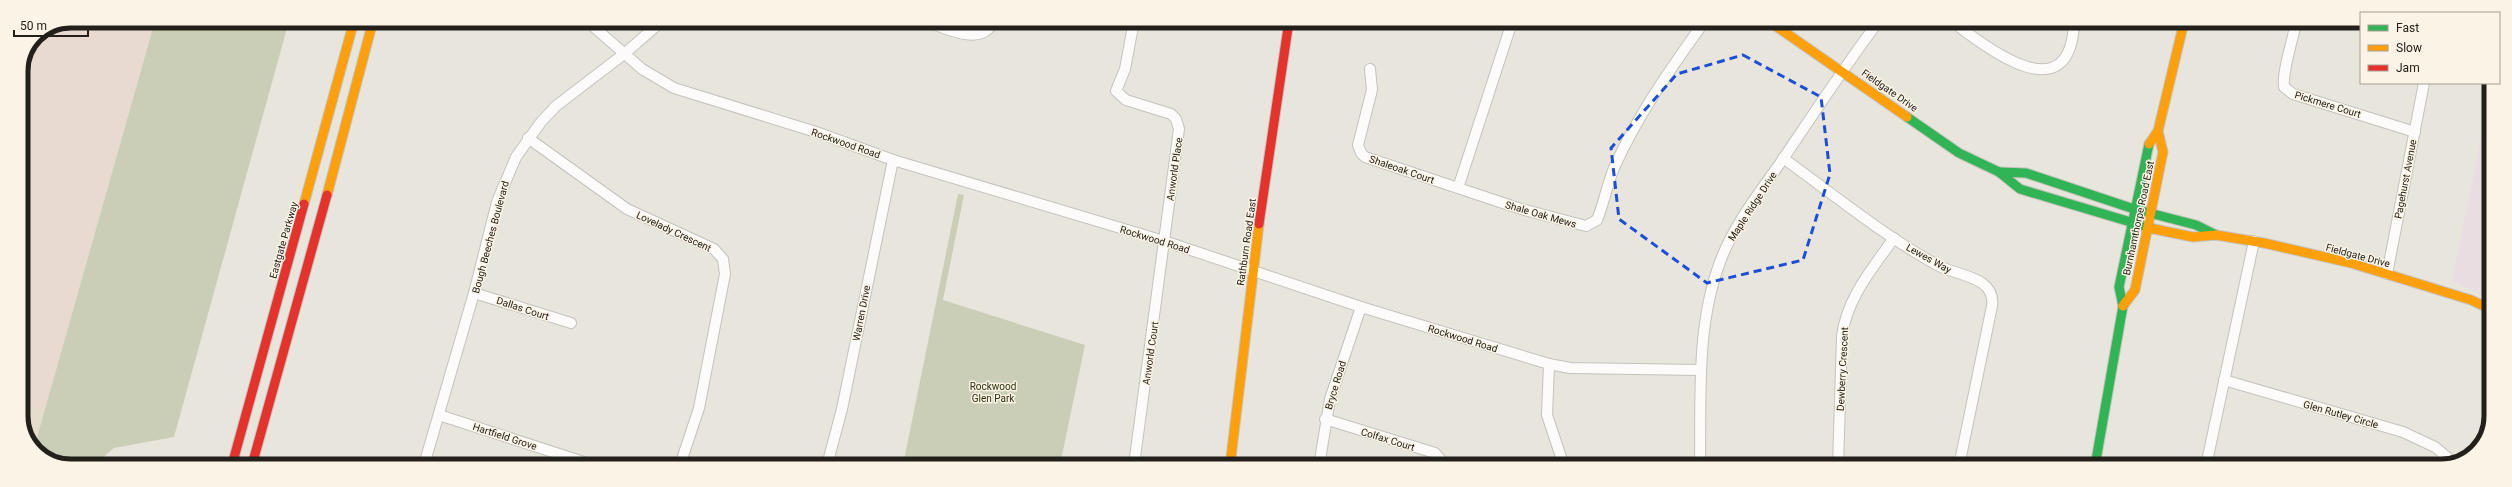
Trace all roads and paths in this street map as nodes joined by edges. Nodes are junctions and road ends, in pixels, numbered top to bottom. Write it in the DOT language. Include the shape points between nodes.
graph roads {
  1 [pos="352,28"];
  2 [pos="370,28"];
  3 [pos="595,28"];
  4 [pos="654,28"];
  5 [pos="949,28"];
  6 [pos="988,28"];
  7 [pos="1133,28"];
  8 [pos="1288,28"];
  9 [pos="1510,28"];
  10 [pos="1700,28"];
  11 [pos="1779,28"];
  12 [pos="1874,28"];
  13 [pos="1960,28"];
  14 [pos="2074,28"];
  15 [pos="2183,28"];
  16 [pos="2295,28"];
  17 [pos="624,54"];
  18 [pos="1370,69"];
  19 [pos="1842,70"];
  20 [pos="2424,84"];
  21 [pos="2158,131"];
  22 [pos="2414,132"];
  23 [pos="528,138"];
  24 [pos="1783,158"];
  25 [pos="893,160"];
  26 [pos="1999,172"];
  27 [pos="1458,188"];
  28 [pos="2134,209"];
  29 [pos="2150,213"];
  30 [pos="2132,224"];
  31 [pos="2147,228"];
  32 [pos="2216,235"];
  33 [pos="1894,238"];
  34 [pos="1164,241"];
  35 [pos="2254,241"];
  36 [pos="1252,270"];
  37 [pos="2387,274"];
  38 [pos="474,293"];
  39 [pos="2123,306"];
  40 [pos="1361,307"];
  41 [pos="2484,307"];
  42 [pos="571,323"];
  43 [pos="1549,364"];
  44 [pos="1700,370"];
  45 [pos="2224,380"];
  46 [pos="439,415"];
  47 [pos="1325,419"];
  48 [pos="2448,458"];
  49 [pos="234,459"];
  50 [pos="254,459"];
  51 [pos="426,459"];
  52 [pos="564,459"];
  53 [pos="682,459"];
  54 [pos="829,459"];
  55 [pos="1135,459"];
  56 [pos="1231,459"];
  57 [pos="1320,459"];
  58 [pos="1440,459"];
  59 [pos="1562,459"];
  60 [pos="1700,459"];
  61 [pos="1838,459"];
  62 [pos="1959,459"];
  63 [pos="2096,459"];
  64 [pos="2207,459"];
  1 -- 49 [label="main road, Eastgate Parkway" via="342,74"];
  2 -- 50 [label="main road"];
  3 -- 17 [label="street, Rockwood Road"];
  4 -- 17 [label="street, Bough Beeches Boulevard"];
  5 -- 6 [label="street" via="973,35"];
  7 -- 34 [label="street, Anworld Place" via="1125,69 1116,91 1126,100 1171,114 1179,126"];
  8 -- 36 [label="main road, Rathburn Road East"];
  9 -- 27 [label="street"];
  10 -- 27 [label="street, Shale Oak Mews" via="1663,81 1624,149 1607,186 1596,222 1580,226"];
  11 -- 19 [label="main road, Fieldgate Drive"];
  12 -- 19 [label="street, Maple Ridge Drive"];
  13 -- 14 [label="street" via="1984,47 2041,71 2056,68 2067,58"];
  15 -- 21 [label="main road, Burnhamthorpe Road East"];
  16 -- 22 [label="street, Pickmere Court" via="2288,62 2282,76 2284,87 2293,94"];
  17 -- 23 [label="street, Bough Beeches Boulevard" via="556,106"];
  17 -- 25 [label="street, Rockwood Road" via="653,78 674,88 816,132"];
  18 -- 27 [label="street, Shaleoak Court" via="1372,90 1359,140 1361,153 1368,159"];
  19 -- 24 [label="street, Maple Ridge Drive"];
  19 -- 26 [label="main road, Fieldgate Drive" via="1959,153"];
  20 -- 22 [label="street, Pagehurst Avenue"];
  21 -- 28 [label="main road, Burnhamthorpe Road East" via="2147,148"];
  21 -- 29 [label="main road, Burnhamthorpe Road East" via="2163,152"];
  22 -- 37 [label="street, Pagehurst Avenue"];
  23 -- 38 [label="street, Bough Beeches Boulevard" via="501,188"];
  23 -- 53 [label="street, Lovelady Crescent" via="618,203 714,249 723,258 725,274 699,408"];
  24 -- 33 [label="street, Lewes Way"];
  24 -- 44 [label="street, Maple Ridge Drive" via="1738,225 1720,262 1707,311"];
  25 -- 34 [label="street, Rockwood Road"];
  25 -- 54 [label="street, Warren Drive" via="842,409"];
  26 -- 28 [label="main road, Fieldgate Drive" via="2026,173"];
  26 -- 30 [label="main road, Fieldgate Drive" via="2020,188"];
  28 -- 29 [label="main road, Fieldgate Drive"];
  28 -- 30 [label="main road, Burnhamthorpe Road East"];
  29 -- 31 [label="main road, Burnhamthorpe Road East"];
  29 -- 32 [label="main road, Fieldgate Drive" via="2196,224"];
  30 -- 31 [label="main road, Fieldgate Drive"];
  30 -- 39 [label="main road, Burnhamthorpe Road East" via="2120,287"];
  31 -- 32 [label="main road, Fieldgate Drive" via="2193,237"];
  31 -- 39 [label="main road, Burnhamthorpe Road East" via="2135,290"];
  32 -- 35 [label="main road, Fieldgate Drive"];
  33 -- 61 [label="street, Dewberry Crescent" via="1857,292 1844,321"];
  33 -- 62 [label="street, Lewes Way" via="1939,266 1980,281 1987,286 1992,295 1992,306"];
  34 -- 36 [label="street, Rockwood Road"];
  34 -- 55 [label="street, Anworld Court"];
  35 -- 37 [label="main road, Fieldgate Drive"];
  35 -- 45 [label="street"];
  36 -- 40 [label="street, Rockwood Road"];
  36 -- 56 [label="main road, Rathburn Road East"];
  37 -- 41 [label="main road, Fieldgate Drive" via="2471,300"];
  38 -- 42 [label="street, Dallas Court"];
  38 -- 46 [label="street, Bough Beeches Boulevard"];
  39 -- 63 [label="main road, Burnhamthorpe Road East"];
  40 -- 43 [label="street, Rockwood Road"];
  40 -- 47 [label="street, Bryce Road"];
  43 -- 44 [label="street, Rockwood Road" via="1570,368"];
  43 -- 59 [label="street" via="1547,416"];
  44 -- 60 [label="street, Maple Ridge Drive"];
  45 -- 48 [label="street, Glen Rutley Circle" via="2403,432 2435,447"];
  45 -- 64 [label="street"];
  46 -- 51 [label="street, Bough Beeches Boulevard"];
  46 -- 52 [label="street, Hartfield Grove"];
  47 -- 57 [label="street, Bryce Road"];
  47 -- 58 [label="street, Colfax Court" via="1434,453"];
}
